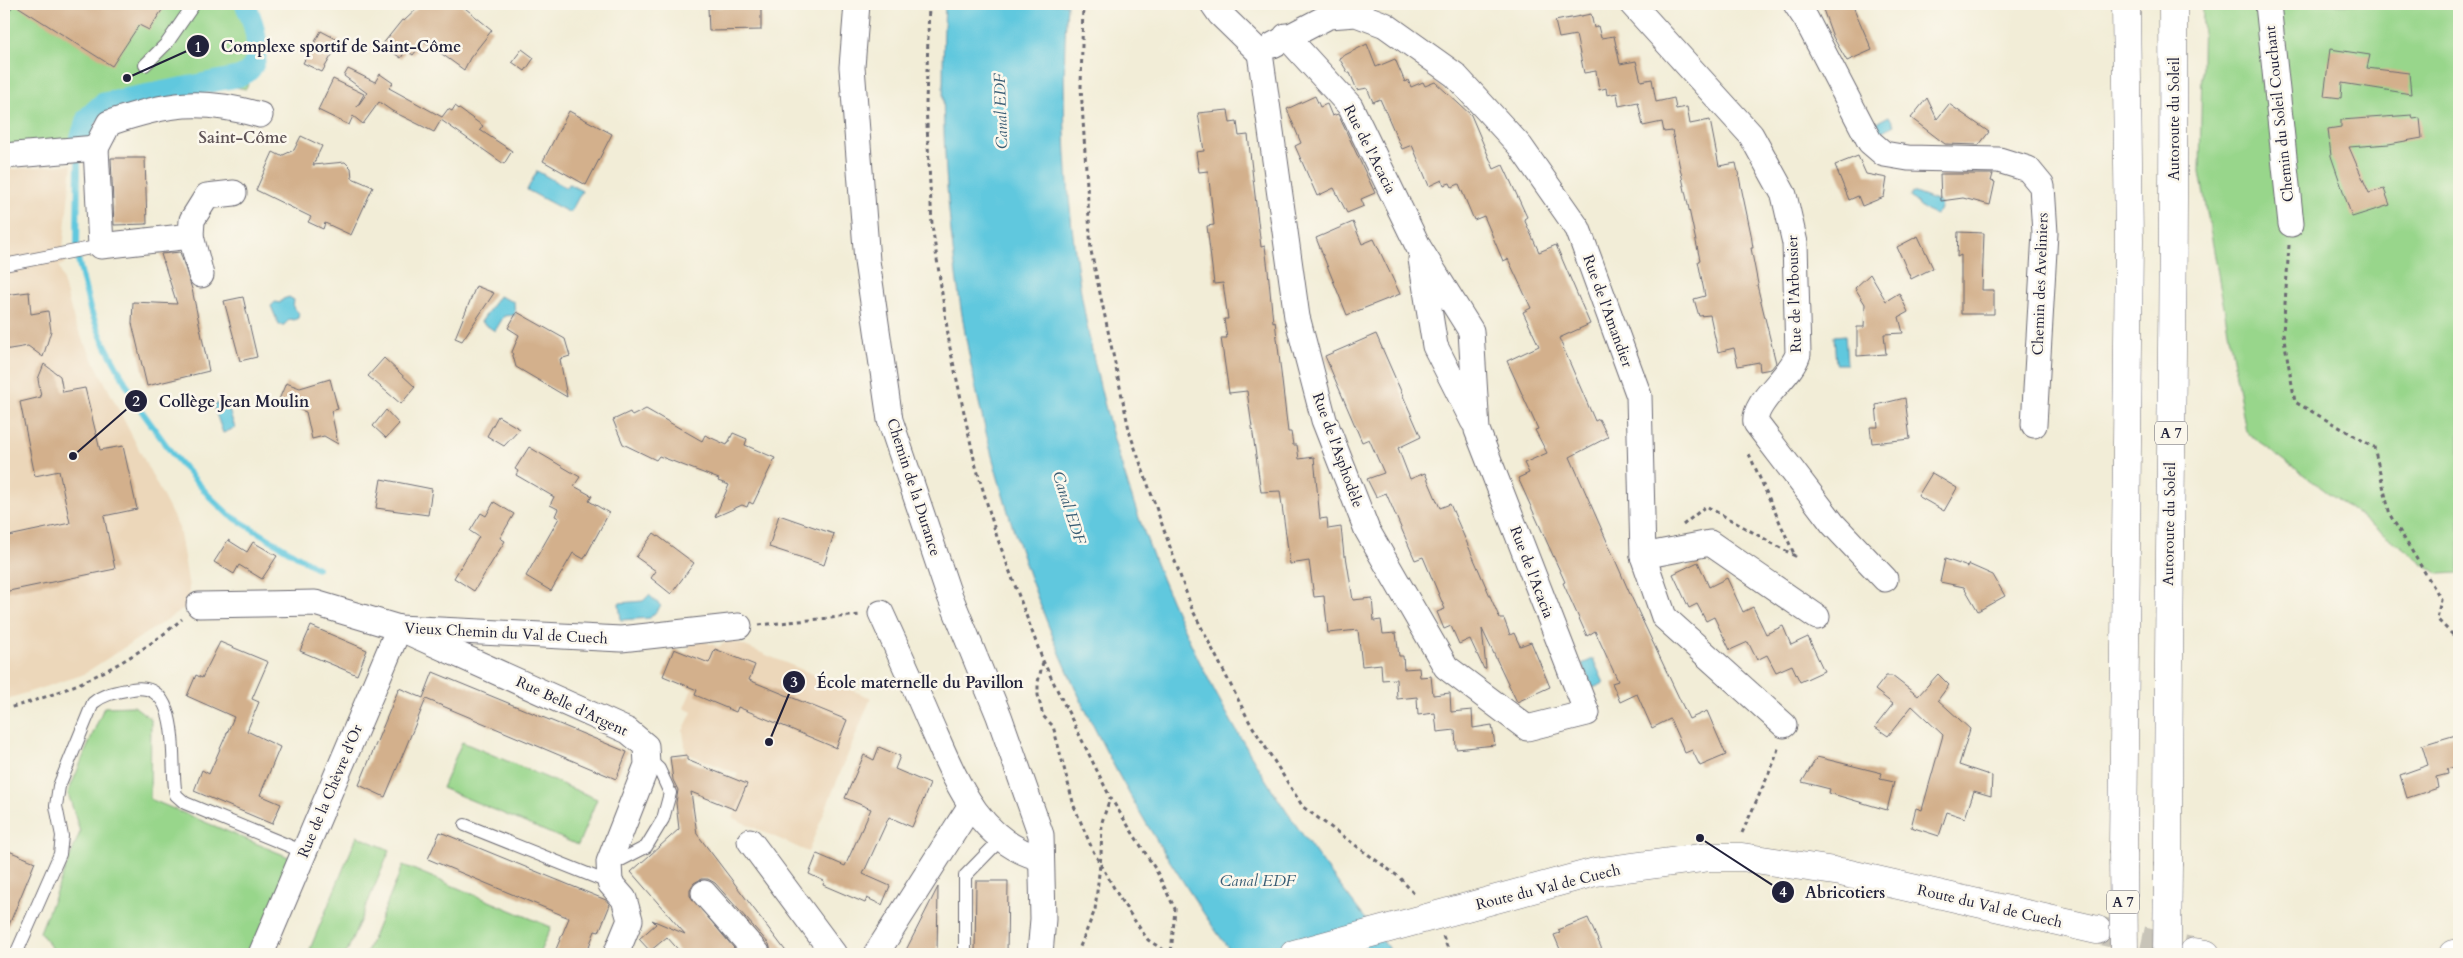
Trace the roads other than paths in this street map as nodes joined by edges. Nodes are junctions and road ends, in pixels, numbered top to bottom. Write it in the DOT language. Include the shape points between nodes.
graph roads {
  1 [pos="6,4"];
  2 [pos="194,4"];
  3 [pos="857,4"];
  4 [pos="1213,4"];
  5 [pos="1632,4"];
  6 [pos="1796,4"];
  7 [pos="2126,4"];
  8 [pos="2173,4"];
  9 [pos="2268,4"];
  10 [pos="4,7"];
  11 [pos="1286,36"];
  12 [pos="1260,53"];
  13 [pos="146,65"];
  14 [pos="260,115"];
  15 [pos="96,148"];
  16 [pos="4,156"];
  17 [pos="234,194"];
  18 [pos="2291,224"];
  19 [pos="191,236"];
  20 [pos="100,246"];
  21 [pos="1420,248"];
  22 [pos="4,265"];
  23 [pos="201,275"];
  24 [pos="2034,425"];
  25 [pos="1478,430"];
  26 [pos="1643,556"];
  27 [pos="1885,579"];
  28 [pos="199,605"];
  29 [pos="881,613"];
  30 [pos="1817,617"];
  31 [pos="739,626"];
  32 [pos="399,628"];
  33 [pos="1586,713"];
  34 [pos="1784,725"];
  35 [pos="646,757"];
  36 [pos="971,804"];
  37 [pos="465,825"];
  38 [pos="1001,839"];
  39 [pos="750,841"];
  40 [pos="304,852"];
  41 [pos="1041,858"];
  42 [pos="610,875"];
  43 [pos="704,893"];
  44 [pos="2097,930"];
  45 [pos="2459,953"];
  46 [pos="16,954"];
  47 [pos="263,954"];
  48 [pos="616,954"];
  49 [pos="758,954"];
  50 [pos="834,954"];
  51 [pos="876,954"];
  52 [pos="965,954"];
  53 [pos="1040,954"];
  54 [pos="1294,954"];
  55 [pos="2124,954"];
  56 [pos="2167,954"];
  57 [pos="2454,954"];
  1 -- 10 [label="lane"];
  2 -- 13 [label="lane" via="167,43"];
  3 -- 41 [label="street, Chemin de la Durance" via="852,68 867,261 890,420 947,589 999,716 1041,835"];
  4 -- 12 [label="street"];
  5 -- 27 [label="street, Rue de l'Arbousier" via="1751,135 1784,195 1795,243 1798,354 1795,364 1754,416 1756,423 1833,524"];
  6 -- 24 [label="street, Chemin des Aveliniers" via="1870,142 1884,154 1908,158 1999,160 2028,169 2042,186 2045,233"];
  7 -- 55 [label="main road, A 7, bridge"];
  8 -- 56 [label="main road, Autoroute du Soleil / A 7, bridge"];
  9 -- 18 [label="street, Chemin du Soleil Couchant"];
  11 -- 12 [label="street, Rue de l'Amandier"];
  11 -- 21 [label="street, Rue de l'Acacia" via="1350,106"];
  11 -- 26 [label="street, Rue de l'Amandier" via="1329,16 1356,14 1385,24 1455,75 1520,146 1578,229 1639,396"];
  12 -- 33 [label="street, Rue de l'Asphodèle" via="1297,317 1324,420 1367,530 1446,667 1527,728"];
  14 -- 15 [label="street" via="230,106 175,106 109,124"];
  15 -- 16 [label="street"];
  15 -- 20 [label="street"];
  17 -- 19 [label="street" via="207,196 192,220"];
  19 -- 20 [label="street"];
  19 -- 23 [label="street"];
  20 -- 22 [label="lane"];
  21 -- 25 [label="street, Rue de l'Acacia" via="1435,346"];
  21 -- 25 [label="street, Rue de l'Acacia" via="1471,330"];
  25 -- 33 [label="street, Rue de l'Acacia"];
  26 -- 30 [label="street" via="1710,543"];
  26 -- 34 [label="street, Rue de l'Amandier" via="1664,617"];
  28 -- 32 [label="street, Vieux Chemin du Val de Cuech" via="315,604"];
  29 -- 36 [label="street" via="963,794"];
  31 -- 32 [label="street, Vieux Chemin du Val de Cuech" via="622,639"];
  32 -- 35 [label="street, Rue Belle d'Argent" via="628,731 646,746"];
  32 -- 40 [label="street, Rue de la Chèvre d'Or"];
  35 -- 42 [label="street" via="646,766"];
  35 -- 42 [label="lane" via="659,769 670,793 663,819 646,847"];
  36 -- 38 [label="street"];
  36 -- 51 [label="street"];
  37 -- 42 [label="lane"];
  38 -- 41 [label="street" via="1023,854"];
  38 -- 52 [label="lane" via="965,876"];
  39 -- 50 [label="street"];
  40 -- 46 [label="lane" via="185,803 176,795 168,710 159,694 142,687 104,694 93,703 59,786 56,806 62,836 60,854"];
  40 -- 47 [label="street, Rue de la Chèvre d'Or"];
  41 -- 53 [label="street, Chemin de la Durance" via="1043,919"];
  42 -- 48 [label="street" via="624,899 630,920"];
  43 -- 49 [label="street"];
  44 -- 54 [label="main road, Route du Val de Cuech" via="1841,872 1742,857 1692,858 1595,872"];
  45 -- 57 [label="main road"];
}
